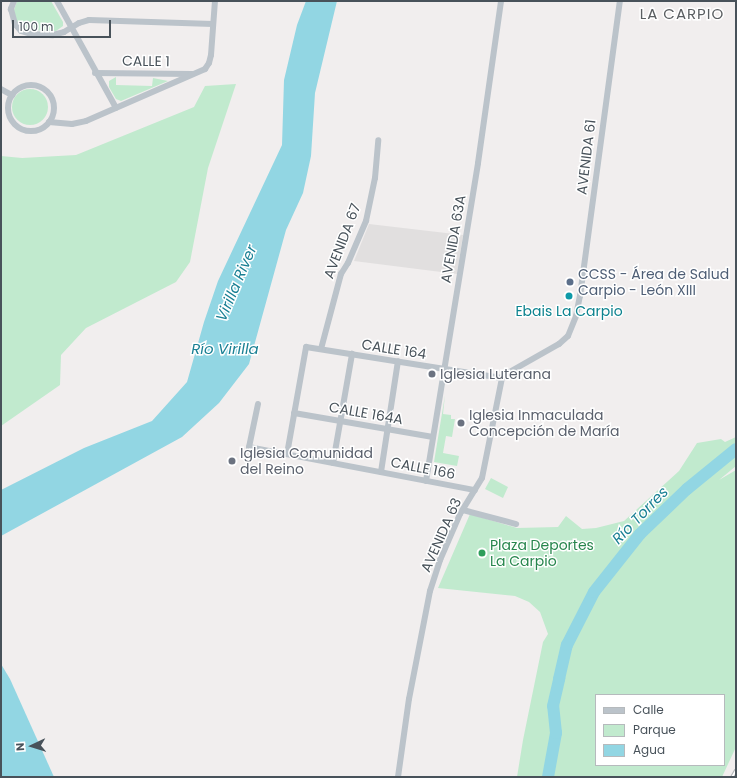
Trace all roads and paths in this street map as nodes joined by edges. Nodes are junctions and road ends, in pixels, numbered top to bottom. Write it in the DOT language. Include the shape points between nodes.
graph roads {
  1 [pos="14,1"];
  2 [pos="57,1"];
  3 [pos="215,1"];
  4 [pos="501,1"];
  5 [pos="620,1"];
  6 [pos="212,24"];
  7 [pos="71,28"];
  8 [pos="96,72"];
  9 [pos="196,74"];
  10 [pos="1,89"];
  11 [pos="12,95"];
  12 [pos="116,108"];
  13 [pos="49,122"];
  14 [pos="378,140"];
  15 [pos="321,349"];
  16 [pos="352,354"];
  17 [pos="398,362"];
  18 [pos="445,369"];
  19 [pos="502,378"];
  20 [pos="258,404"];
  21 [pos="294,413"];
  22 [pos="341,421"];
  23 [pos="388,429"];
  24 [pos="433,437"];
  25 [pos="286,454"];
  26 [pos="334,463"];
  27 [pos="381,472"];
  28 [pos="426,481"];
  29 [pos="475,490"];
  30 [pos="463,510"];
  31 [pos="516,524"];
  32 [pos="398,777"];
  1 -- 7 [label="street" via="11,9 15,24 21,30 31,34 53,35"];
  2 -- 7 [label="street"];
  3 -- 6 [label="street"];
  4 -- 18 [label="street, AVENIDA 63A"];
  5 -- 19 [label="street, AVENIDA 61" via="576,316 568,336 559,344"];
  6 -- 7 [label="street" via="89,20"];
  6 -- 9 [label="street" via="209,63"];
  7 -- 8 [label="street"];
  8 -- 9 [label="street, CALLE 1"];
  8 -- 12 [label="street"];
  9 -- 12 [label="street"];
  10 -- 11 [label="street"];
  11 -- 13 [label="street" via="8,110 15,124 28,130 36,130"];
  11 -- 13 [label="street" via="16,90 30,85 44,89 49,94 54,108"];
  12 -- 13 [label="street" via="72,124"];
  14 -- 15 [label="street, AVENIDA 67" via="375,178 366,221 341,274"];
  15 -- 16 [label="street, CALLE 164"];
  15 -- 21 [label="street, CALLE 164" via="306,347"];
  16 -- 17 [label="street, CALLE 164"];
  16 -- 22 [label="street"];
  17 -- 18 [label="street, CALLE 164"];
  17 -- 23 [label="street"];
  18 -- 19 [label="street, CALLE 164"];
  18 -- 24 [label="street, AVENIDA 63A"];
  19 -- 29 [label="street, AVENIDA 63" via="482,478"];
  20 -- 25 [label="street, CALLE 166" via="249,447"];
  21 -- 22 [label="street, CALLE 164A"];
  21 -- 25 [label="street"];
  22 -- 23 [label="street, CALLE 164A"];
  22 -- 26 [label="street"];
  23 -- 24 [label="street, CALLE 164A"];
  23 -- 27 [label="street"];
  24 -- 28 [label="street, AVENIDA 63A"];
  25 -- 26 [label="street, CALLE 166"];
  26 -- 27 [label="street, CALLE 166"];
  27 -- 28 [label="street, CALLE 166"];
  28 -- 29 [label="street, CALLE 166"];
  29 -- 30 [label="street, AVENIDA 63"];
  30 -- 31 [label="street"];
  30 -- 32 [label="street, AVENIDA 63" via="440,560 430,591 409,699"];
}
